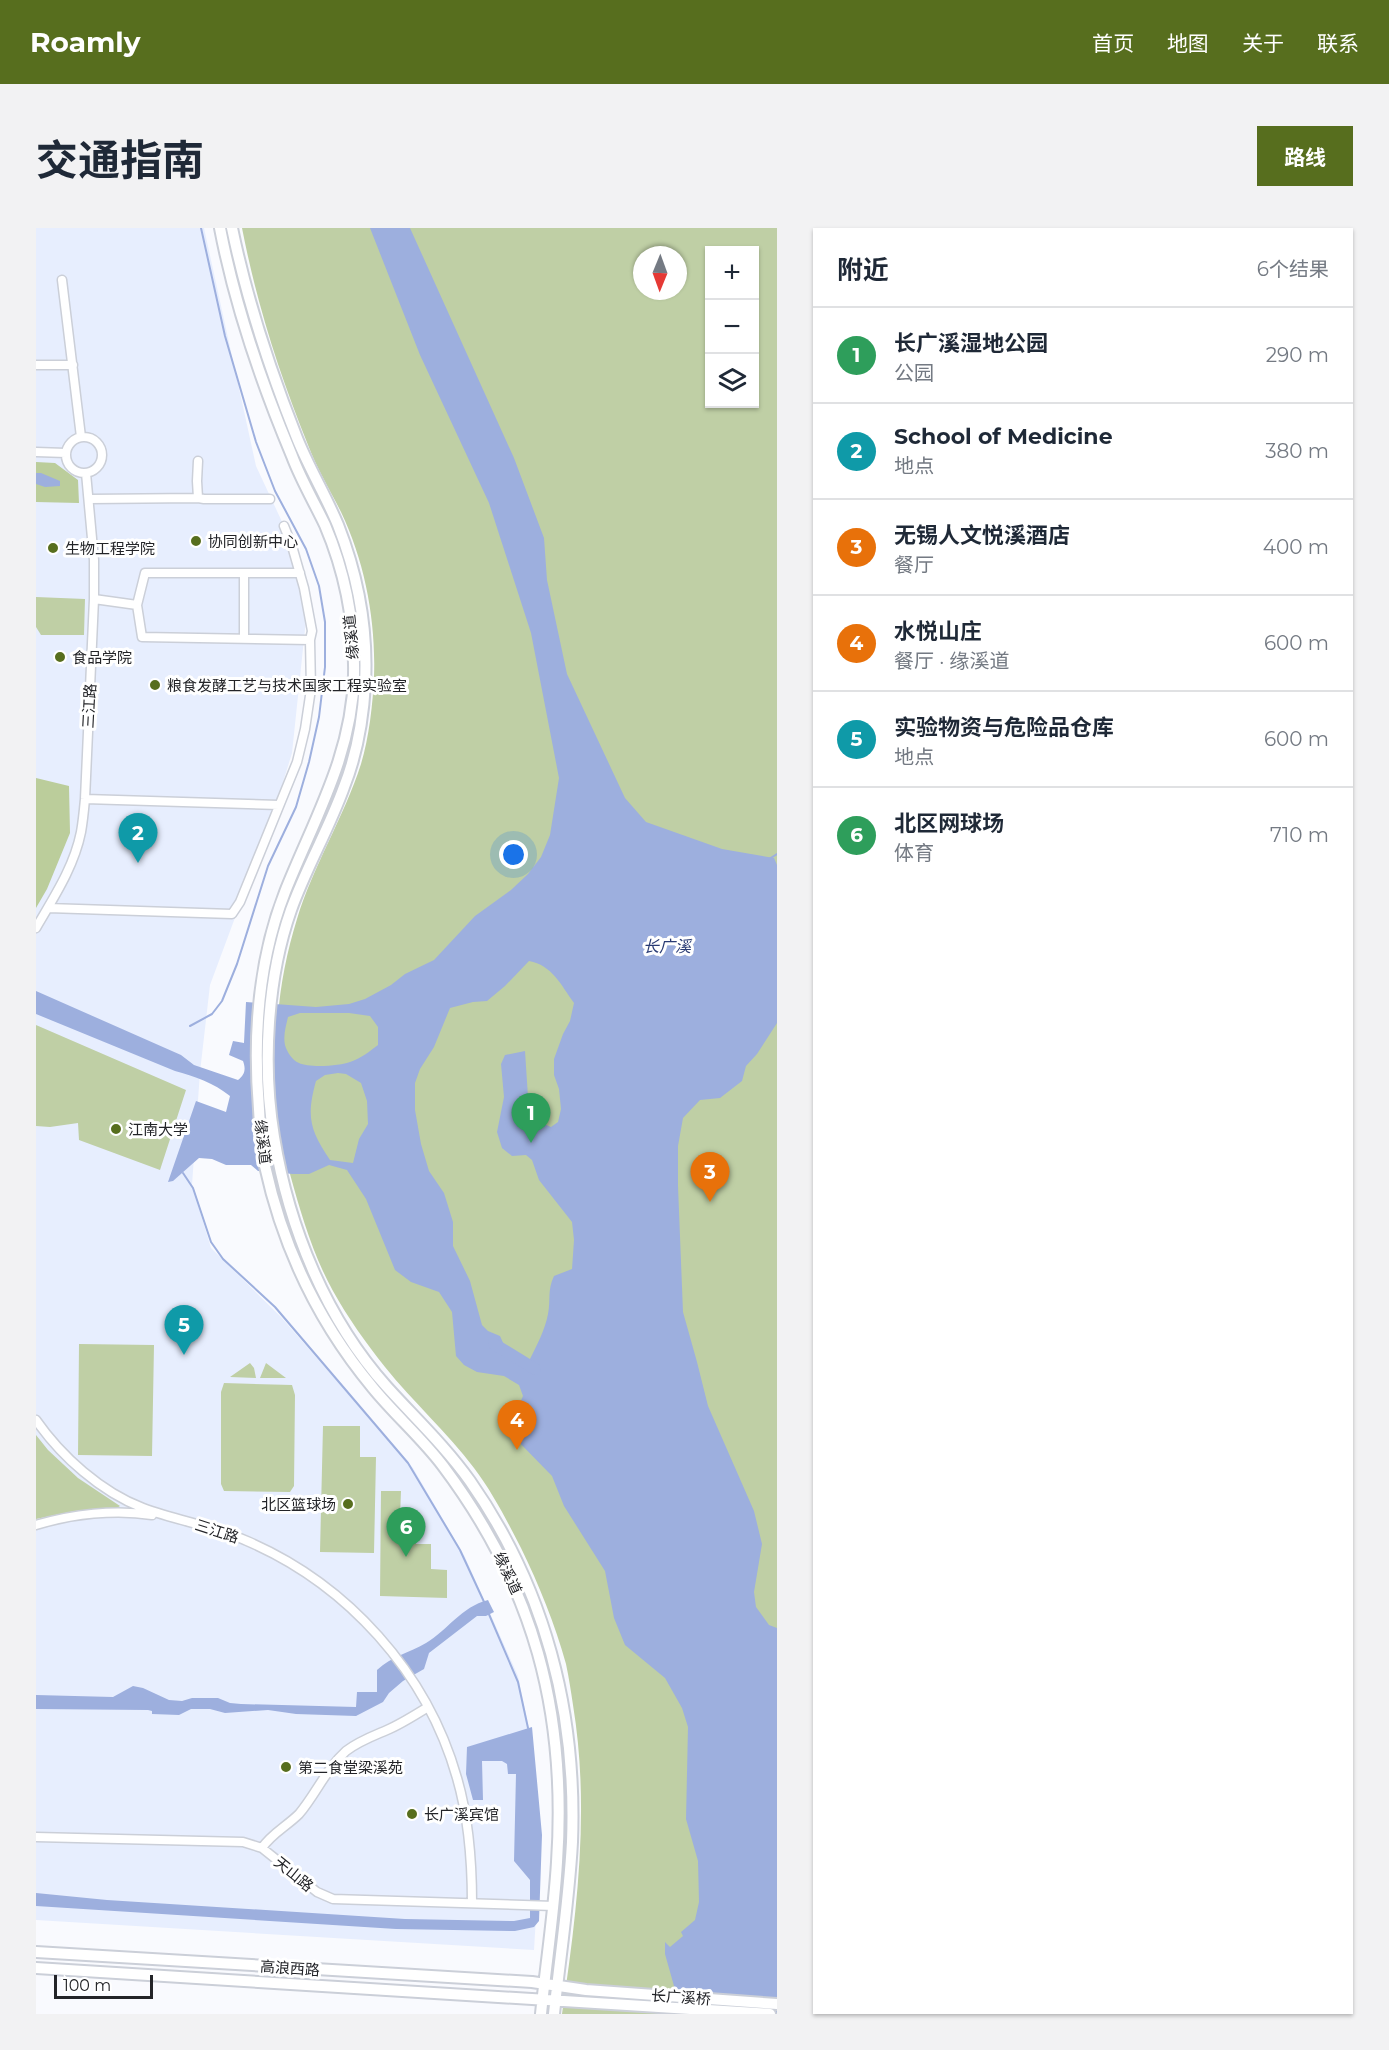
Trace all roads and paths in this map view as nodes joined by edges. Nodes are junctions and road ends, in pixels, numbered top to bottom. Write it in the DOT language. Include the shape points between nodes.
graph roads {
  1 [pos="220,228"];
  2 [pos="232,228"];
  3 [pos="62,280"];
  4 [pos="36,365"];
  5 [pos="73,365"];
  6 [pos="81,437"];
  7 [pos="36,452"];
  8 [pos="66,453"];
  9 [pos="198,461"];
  10 [pos="86,473"];
  11 [pos="198,498"];
  12 [pos="89,499"];
  13 [pos="270,499"];
  14 [pos="284,526"];
  15 [pos="300,573"];
  16 [pos="244,575"];
  17 [pos="94,599"];
  18 [pos="137,605"];
  19 [pos="244,639"];
  20 [pos="310,640"];
  21 [pos="85,799"];
  22 [pos="279,805"];
  23 [pos="48,908"];
  24 [pos="36,928"];
  25 [pos="36,1420"];
  26 [pos="176,1519"];
  27 [pos="36,1525"];
  28 [pos="428,1707"];
  29 [pos="36,1837"];
  30 [pos="262,1848"];
  31 [pos="472,1903"];
  32 [pos="550,1906"];
  33 [pos="36,1952"];
  34 [pos="36,1968"];
  35 [pos="544,1984"];
  36 [pos="557,1985"];
  37 [pos="585,1996"];
  38 [pos="542,2000"];
  39 [pos="555,2001"];
  40 [pos="777,2004"];
  41 [pos="541,2014"];
  42 [pos="554,2014"];
  43 [pos="770,2014"];
  1 -- 32 [label="main road, 缘溪道" via="262,381 294,462 325,525 344,580 353,643 352,705 340,761 285,892 264,967 256,1076 264,1164 292,1252 313,1301 365,1379 460,1489 498,1551 528,1618 548,1689 555,1732 560,1809"];
  2 -- 36 [label="main road, 缘溪道" via="272,370 352,565 365,646 364,706 353,760 291,911 277,965 268,1045 273,1136 286,1194 309,1261 335,1314 387,1387 447,1451 480,1496 506,1538 544,1626 560,1682 572,1773 572,1846"];
  3 -- 5 [label="street"];
  4 -- 5 [label="street"];
  5 -- 6 [label="street"];
  6 -- 8 [label="street" via="68,445"];
  6 -- 10 [label="street" via="97,442 102,452 100,463"];
  7 -- 8 [label="street"];
  8 -- 10 [label="street" via="71,468"];
  9 -- 11 [label="street"];
  10 -- 12 [label="street, 三江路"];
  11 -- 12 [label="street"];
  11 -- 13 [label="street"];
  12 -- 17 [label="street, 三江路"];
  14 -- 15 [label="street"];
  15 -- 16 [label="street"];
  15 -- 20 [label="street" via="312,631"];
  16 -- 18 [label="street" via="145,573"];
  16 -- 19 [label="street"];
  17 -- 18 [label="street"];
  17 -- 21 [label="street, 三江路"];
  18 -- 19 [label="street" via="141,638"];
  19 -- 20 [label="street"];
  20 -- 22 [label="street" via="311,689 305,729 297,762"];
  21 -- 22 [label="street"];
  21 -- 23 [label="street, 三江路" via="73,857"];
  22 -- 23 [label="street" via="232,914"];
  23 -- 24 [label="street, 三江路"];
  25 -- 26 [label="street, 三江路" via="66,1455 109,1491"];
  26 -- 27 [label="street" via="106,1513"];
  26 -- 28 [label="street, 三江路" via="248,1541 314,1578 344,1601 393,1653"];
  28 -- 30 [label="street" via="347,1751 306,1806"];
  28 -- 31 [label="street" via="443,1737 464,1805 472,1858"];
  29 -- 30 [label="street, 天山路" via="220,1840"];
  30 -- 31 [label="street, 天山路" via="317,1892 333,1899"];
  31 -- 32 [label="street, 天山路"];
  32 -- 35 [label="main road, 缘溪道"];
  33 -- 35 [label="main road, 高浪西路"];
  34 -- 38 [label="main road, 高浪西路"];
  35 -- 36 [label="main road, 高浪西路"];
  35 -- 38 [label="main road, 缘溪道"];
  36 -- 37 [label="main road, 高浪西路"];
  36 -- 39 [label="main road, 缘溪道"];
  37 -- 39 [label="main road, 高浪西路"];
  37 -- 40 [label="main road, 长广溪桥"];
  37 -- 43 [label="main road, 长广溪桥"];
  38 -- 39 [label="main road, 高浪西路"];
  38 -- 41 [label="main road, 缘溪道"];
  39 -- 42 [label="main road, 缘溪道"];
}
